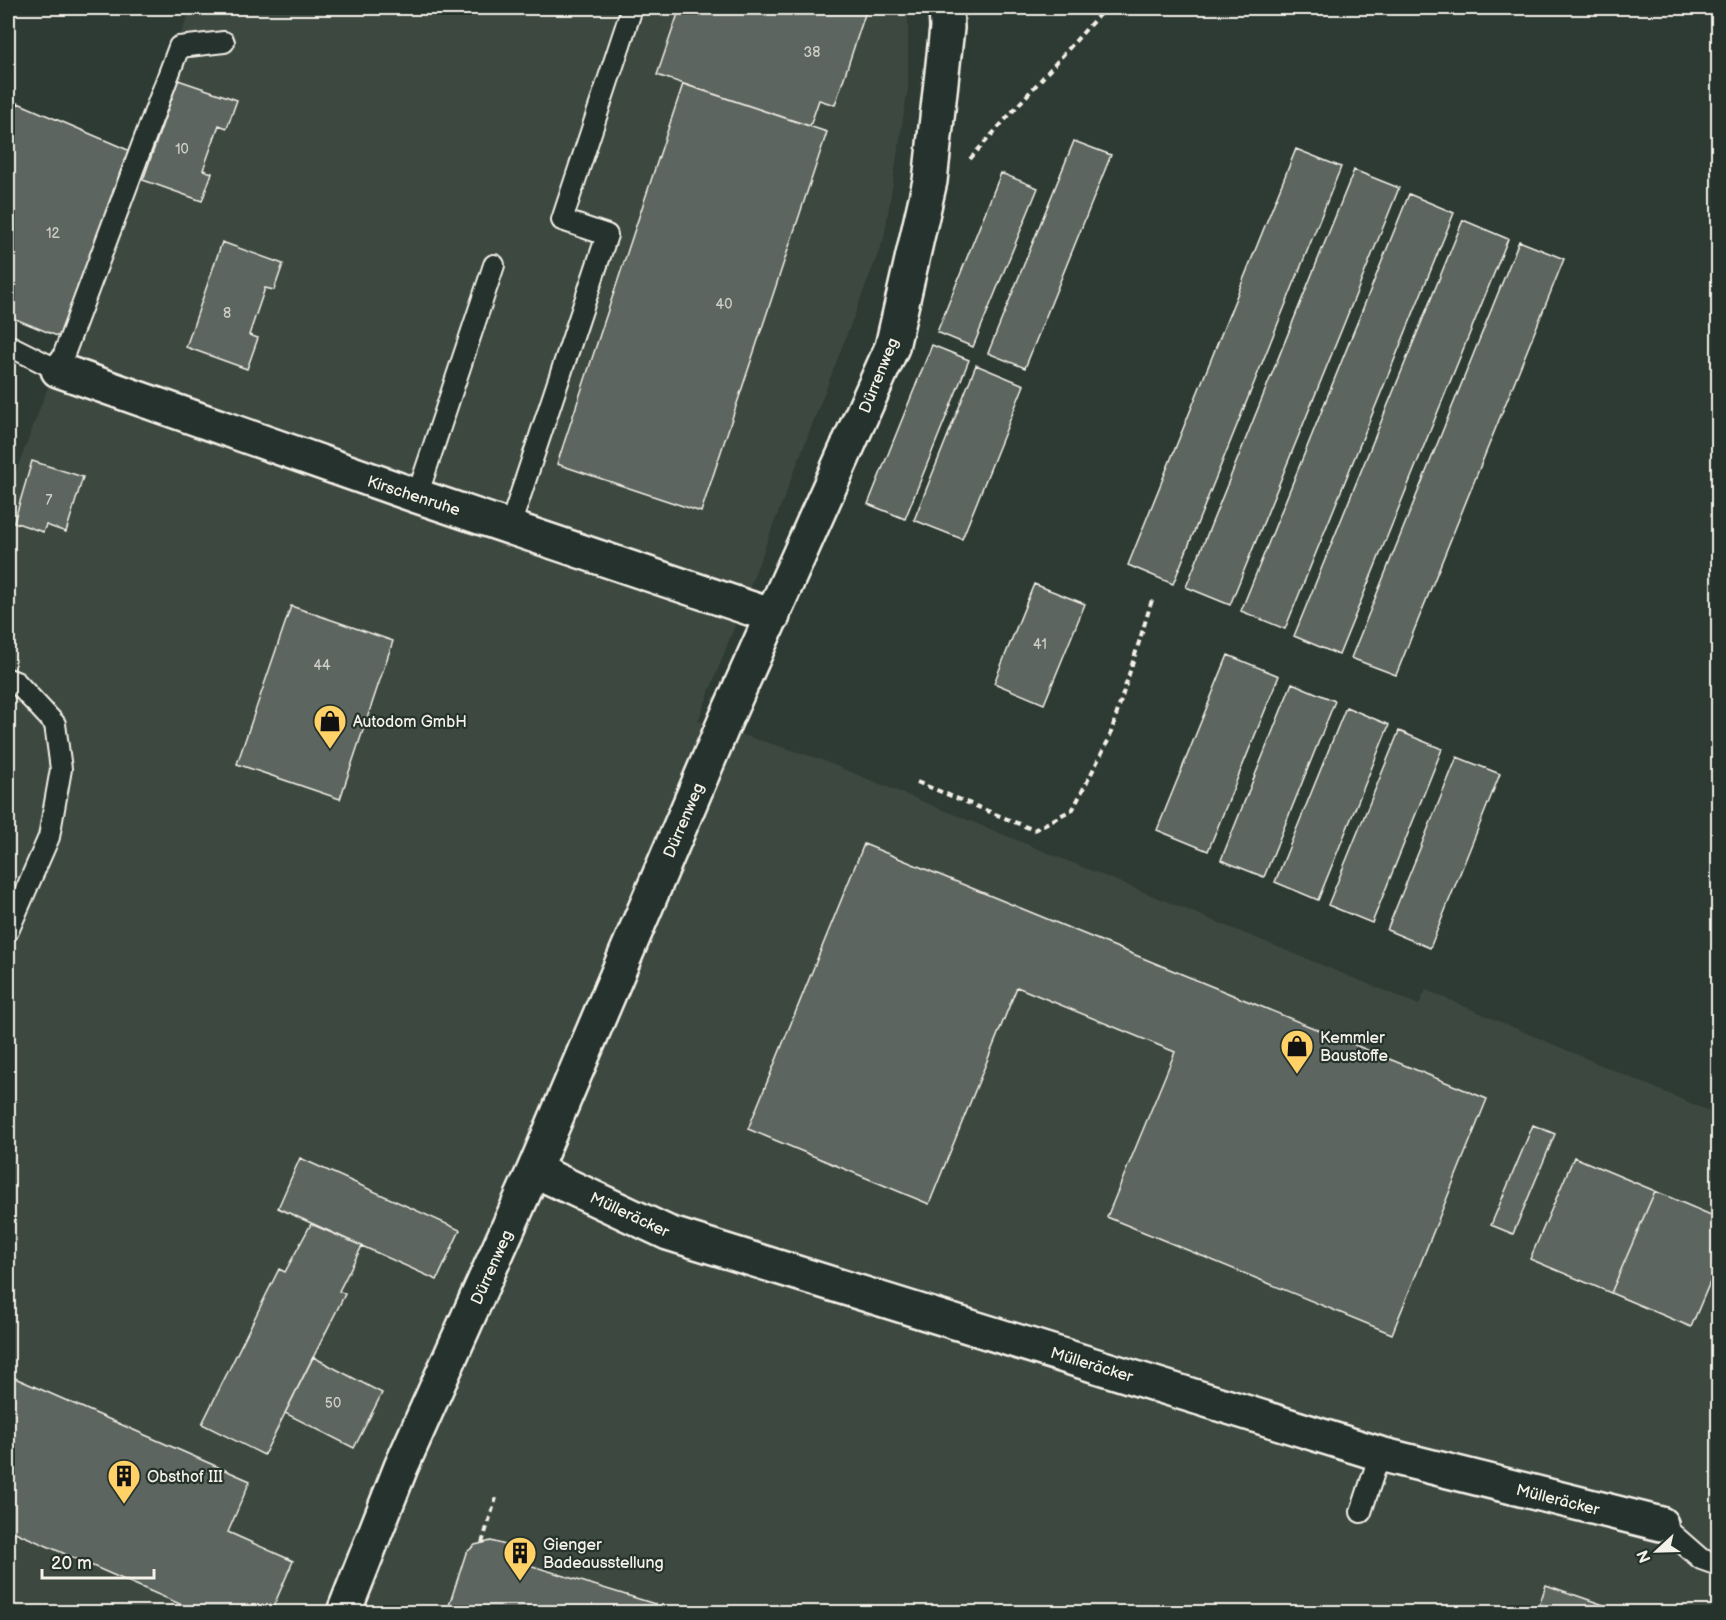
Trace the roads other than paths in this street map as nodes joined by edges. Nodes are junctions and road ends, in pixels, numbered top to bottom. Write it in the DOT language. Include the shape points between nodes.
graph roads {
  1 [pos="632,8"];
  2 [pos="946,8"];
  3 [pos="224,42"];
  4 [pos="494,265"];
  5 [pos="8,345"];
  6 [pos="58,370"];
  7 [pos="417,496"];
  8 [pos="510,526"];
  9 [pos="773,616"];
  10 [pos="8,679"];
  11 [pos="8,931"];
  12 [pos="534,1170"];
  13 [pos="1380,1454"];
  14 [pos="1361,1512"];
  15 [pos="1661,1524"];
  16 [pos="1719,1565"];
  17 [pos="344,1612"];
  1 -- 8 [label="lane" via="562,220 607,235"];
  2 -- 9 [label="street, Dürrenweg" via="931,174 892,346"];
  3 -- 6 [label="lane" via="179,47"];
  4 -- 7 [label="lane"];
  5 -- 6 [label="lane"];
  6 -- 7 [label="street, Kirschenruhe"];
  7 -- 8 [label="street, Kirschenruhe"];
  8 -- 9 [label="street, Kirschenruhe"];
  9 -- 12 [label="street, Dürrenweg"];
  10 -- 11 [label="lane" via="16,682 55,724 61,769 49,837"];
  12 -- 13 [label="street, Mülleräcker" via="668,1233"];
  12 -- 17 [label="street, Dürrenweg" via="401,1467"];
  13 -- 14 [label="lane"];
  13 -- 15 [label="street, Mülleräcker"];
  15 -- 16 [label="lane" via="1701,1559"];
}
